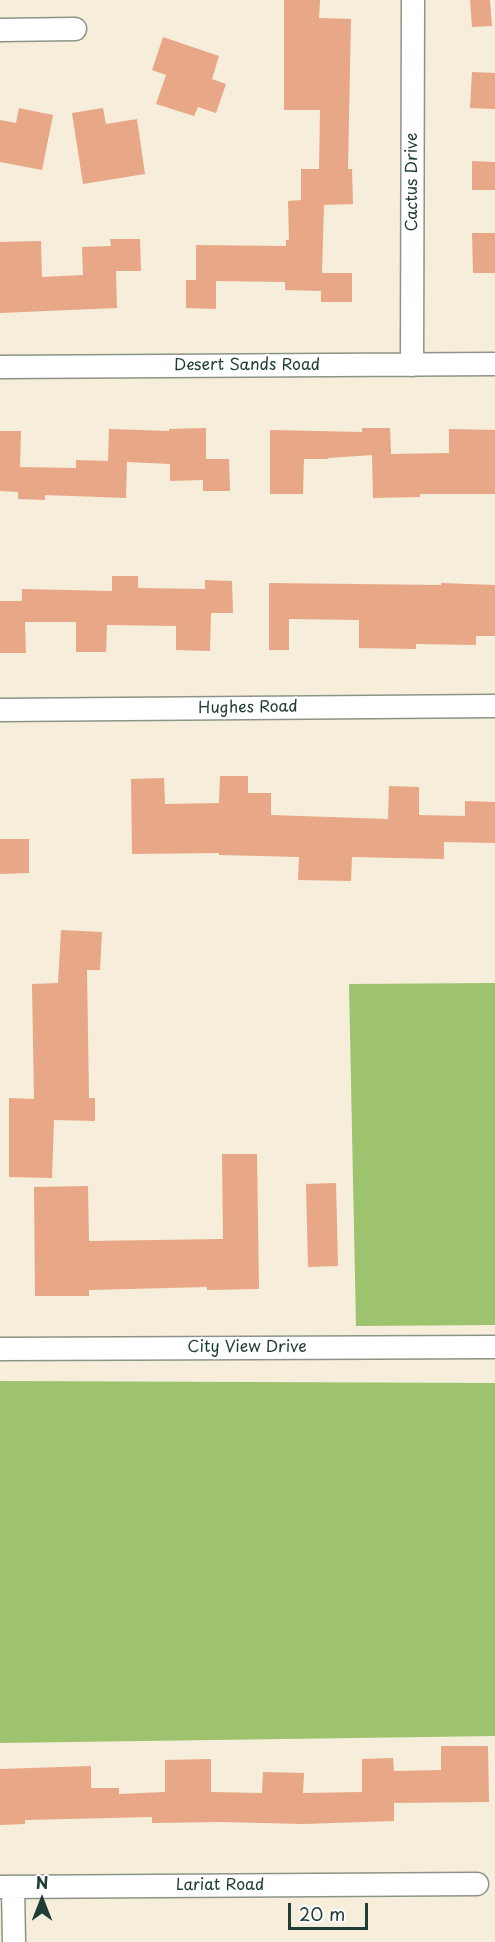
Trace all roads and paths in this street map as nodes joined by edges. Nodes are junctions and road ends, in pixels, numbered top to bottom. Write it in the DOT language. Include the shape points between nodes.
graph roads {
  1 [pos="413,0"];
  2 [pos="75,29"];
  3 [pos="0,30"];
  4 [pos="495,364"];
  5 [pos="412,365"];
  6 [pos="0,367"];
  7 [pos="495,706"];
  8 [pos="0,710"];
  9 [pos="495,1347"];
  10 [pos="0,1349"];
  11 [pos="477,1884"];
  12 [pos="7,1887"];
  13 [pos="14,1942"];
  1 -- 5 [label="street, Cactus Drive"];
  2 -- 3 [label="street"];
  4 -- 5 [label="street, Desert Sands Road"];
  5 -- 6 [label="street, Desert Sands Road"];
  7 -- 8 [label="street, Hughes Road"];
  9 -- 10 [label="street, City View Drive"];
  11 -- 12 [label="street, Lariat Road"];
  12 -- 13 [label="street"];
}
